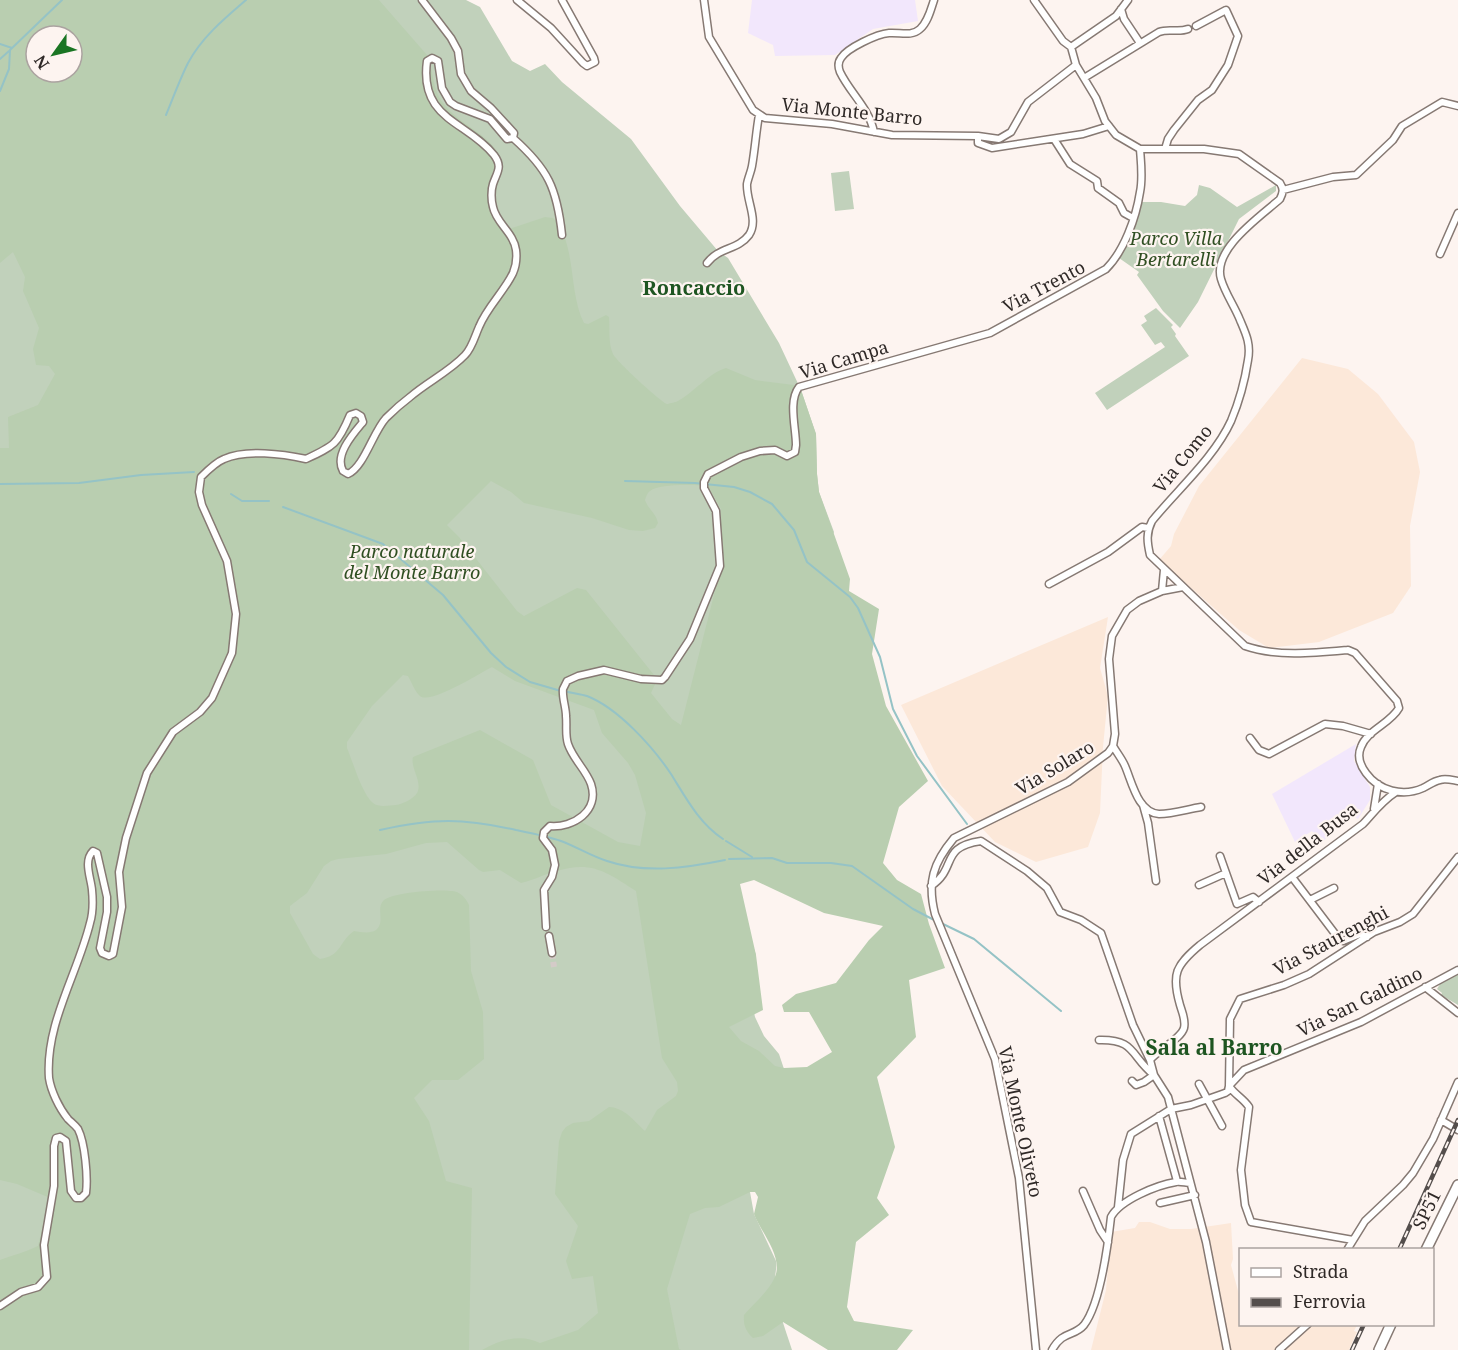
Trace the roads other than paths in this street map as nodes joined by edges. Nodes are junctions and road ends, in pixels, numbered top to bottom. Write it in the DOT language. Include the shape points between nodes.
graph roads {
  1 [pos="422,0"];
  2 [pos="517,0"];
  3 [pos="562,0"];
  4 [pos="704,0"];
  5 [pos="934,0"];
  6 [pos="1034,0"];
  7 [pos="1128,0"];
  8 [pos="1121,9"];
  9 [pos="1196,26"];
  10 [pos="1188,29"];
  11 [pos="1140,44"];
  12 [pos="1071,47"];
  13 [pos="1076,64"];
  14 [pos="1084,78"];
  15 [pos="1458,106"];
  16 [pos="759,115"];
  17 [pos="1108,126"];
  18 [pos="874,132"];
  19 [pos="978,136"];
  20 [pos="513,138"];
  21 [pos="1054,139"];
  22 [pos="1140,149"];
  23 [pos="1165,149"];
  24 [pos="1283,190"];
  25 [pos="1458,213"];
  26 [pos="1133,218"];
  27 [pos="562,235"];
  28 [pos="1440,254"];
  29 [pos="707,263"];
  30 [pos="990,333"];
  31 [pos="1148,528"];
  32 [pos="1164,570"];
  33 [pos="1049,584"];
  34 [pos="1183,587"];
  35 [pos="1162,591"];
  36 [pos="1371,735"];
  37 [pos="1250,738"];
  38 [pos="1113,746"];
  39 [pos="1458,781"];
  40 [pos="1378,784"];
  41 [pos="1396,792"];
  42 [pos="1142,804"];
  43 [pos="1201,807"];
  44 [pos="1374,810"];
  45 [pos="1220,856"];
  46 [pos="1458,857"];
  47 [pos="1226,873"];
  48 [pos="1292,877"];
  49 [pos="1156,881"];
  50 [pos="931,883"];
  51 [pos="1199,885"];
  52 [pos="1334,888"];
  53 [pos="1310,900"];
  54 [pos="1259,902"];
  55 [pos="546,927"];
  56 [pos="549,936"];
  57 [pos="1366,937"];
  58 [pos="552,954"];
  59 [pos="1458,970"];
  60 [pos="1425,987"];
  61 [pos="1458,1013"];
  62 [pos="1099,1040"];
  63 [pos="1150,1060"];
  64 [pos="1154,1075"];
  65 [pos="1132,1081"];
  66 [pos="1458,1082"];
  67 [pos="1199,1084"];
  68 [pos="1229,1086"];
  69 [pos="1207,1099"];
  70 [pos="1171,1109"];
  71 [pos="1159,1116"];
  72 [pos="1441,1120"];
  73 [pos="1222,1126"];
  74 [pos="1458,1130"];
  75 [pos="1177,1181"];
  76 [pos="1190,1183"];
  77 [pos="1458,1185"];
  78 [pos="1083,1191"];
  79 [pos="1195,1195"];
  80 [pos="1160,1203"];
  81 [pos="1118,1207"];
  82 [pos="1353,1240"];
  83 [pos="1108,1243"];
  84 [pos="1348,1248"];
  85 [pos="1427,1248"];
  86 [pos="0,1306"];
  87 [pos="1306,1326"];
  88 [pos="1390,1326"];
  89 [pos="1036,1349"];
  90 [pos="1227,1349"];
  91 [pos="1052,1350"];
  92 [pos="1279,1350"];
  93 [pos="1378,1350"];
  1 -- 20 [label="street" via="458,51 464,81 510,128"];
  2 -- 3 [label="street" via="551,28 583,63 593,64 594,58"];
  4 -- 16 [label="street, Via Monte Barro" via="709,37"];
  5 -- 18 [label="street" via="924,25 917,31 886,33 866,41 839,61 840,71 867,112"];
  6 -- 12 [label="street"];
  7 -- 8 [label="street"];
  8 -- 11 [label="street"];
  8 -- 12 [label="street"];
  9 -- 23 [label="street" via="1226,10 1238,36 1228,64 1212,90 1198,100 1174,130"];
  10 -- 11 [label="street" via="1164,30"];
  11 -- 14 [label="street"];
  12 -- 13 [label="street"];
  13 -- 14 [label="street"];
  13 -- 19 [label="street, Via Monte Barro" via="1028,102 1006,137"];
  14 -- 17 [label="street"];
  15 -- 24 [label="street" via="1442,102 1402,126 1393,140 1356,175"];
  16 -- 18 [label="street, Via Monte Barro"];
  16 -- 29 [label="street" via="747,185 752,228 740,243 718,251"];
  17 -- 21 [label="street"];
  17 -- 22 [label="street"];
  18 -- 19 [label="street, Via Monte Barro"];
  19 -- 21 [label="street" via="978,143 992,148"];
  20 -- 27 [label="street" via="539,163 557,198"];
  20 -- 86 [label="street" via="507,139 490,119 450,102 442,88 439,64 429,59 429,87 437,108 489,149 500,164 493,184 493,208 515,247 514,272 485,316 467,354 386,419 353,472 343,471 340,462 348,442 363,422 356,413 350,415 337,442 306,459 284,454 240,455 224,459 201,477 202,505 227,561 236,614 232,653 212,698 172,732 147,774 126,838 119,872 123,907 113,954 109,956 100,948 107,897 97,853 90,854 91,921 56,1026 49,1060 49,1080 56,1098 78,1129 87,1188 81,1198 74,1196 66,1141 56,1138 54,1186 44,1245 47,1277 38,1287 21,1292"];
  21 -- 26 [label="street" via="1070,164 1097,181 1098,189"];
  22 -- 23 [label="street"];
  22 -- 26 [label="street" via="1140,192"];
  23 -- 24 [label="street" via="1239,154 1280,183"];
  24 -- 31 [label="street, Via Como" via="1280,199 1243,229 1222,258 1221,280 1250,344 1231,422"];
  25 -- 28 [label="street"];
  26 -- 30 [label="street, Via Trento" via="1112,264 1097,276 1068,288"];
  30 -- 55 [label="street, Via Campa" via="799,387 794,405 795,452 787,456 768,449 708,474 704,488 716,511 720,566 690,639 665,677 641,679 604,670 567,681 563,689 568,743 590,781 592,794 584,816 573,823 550,826 544,835 555,865 544,890"];
  31 -- 32 [label="street" via="1150,555"];
  31 -- 33 [label="street" via="1142,527 1108,552"];
  32 -- 34 [label="street"];
  32 -- 35 [label="street"];
  34 -- 35 [label="street, Via Solaro"];
  34 -- 36 [label="street" via="1245,646 1259,651 1355,653 1399,708"];
  35 -- 38 [label="street, Via Solaro" via="1127,610 1112,636 1109,659"];
  36 -- 37 [label="street" via="1325,724 1269,754 1258,750"];
  36 -- 40 [label="street" via="1359,755 1367,775"];
  38 -- 42 [label="street"];
  38 -- 50 [label="street, Via Solaro" via="1068,782 954,838 944,850"];
  39 -- 41 [label="street" via="1441,779 1422,789"];
  40 -- 41 [label="street"];
  40 -- 44 [label="street"];
  41 -- 44 [label="street, Via della Busa"];
  42 -- 43 [label="street" via="1158,814"];
  42 -- 49 [label="street"];
  44 -- 48 [label="street, Via della Busa" via="1363,824"];
  45 -- 47 [label="street, Via della Busa"];
  46 -- 57 [label="street, Via Staurenghi" via="1413,914"];
  47 -- 51 [label="street"];
  47 -- 54 [label="street, Via della Busa" via="1237,904 1253,897"];
  48 -- 53 [label="street"];
  48 -- 54 [label="street, Via della Busa"];
  50 -- 63 [label="street" via="939,881 952,854 964,843 981,841 1047,888 1060,912 1101,933 1133,1025"];
  50 -- 89 [label="street, Via Monte Oliveto" via="940,928 995,1059 1019,1178"];
  52 -- 53 [label="street"];
  53 -- 57 [label="street" via="1339,939 1359,934"];
  54 -- 63 [label="street, Via della Busa" via="1180,962 1175,978 1184,1030"];
  56 -- 58 [label="street"];
  57 -- 68 [label="street, Via Staurenghi" via="1309,974 1240,999 1230,1019"];
  59 -- 60 [label="street, Via San Galdino"];
  60 -- 61 [label="street"];
  60 -- 68 [label="street, Via San Galdino" via="1360,1022 1244,1070"];
  62 -- 64 [label="street" via="1129,1045"];
  63 -- 64 [label="street"];
  64 -- 65 [label="street" via="1136,1085"];
  64 -- 70 [label="street"];
  66 -- 72 [label="street"];
  67 -- 69 [label="street"];
  68 -- 69 [label="street, Via San Galdino" via="1228,1091"];
  68 -- 82 [label="street" via="1249,1107 1241,1170 1251,1222"];
  69 -- 70 [label="street, Via San Galdino"];
  69 -- 73 [label="street"];
  70 -- 71 [label="street, Via San Galdino"];
  70 -- 76 [label="street"];
  71 -- 75 [label="street"];
  71 -- 81 [label="street, Via San Galdino" via="1131,1134 1123,1160"];
  72 -- 74 [label="street"];
  72 -- 82 [label="street" via="1413,1173 1365,1221"];
  75 -- 76 [label="street"];
  75 -- 81 [label="street" via="1155,1187"];
  76 -- 79 [label="street"];
  77 -- 85 [label="main road, SP51 / SP51"];
  78 -- 83 [label="street"];
  79 -- 80 [label="street"];
  79 -- 90 [label="street"];
  81 -- 83 [label="street, Via San Galdino" via="1111,1217"];
  82 -- 84 [label="street"];
  83 -- 91 [label="street, Via San Galdino" via="1096,1297 1085,1323 1063,1336"];
  87 -- 92 [label="street"];
  88 -- 93 [label="main road"];
}
